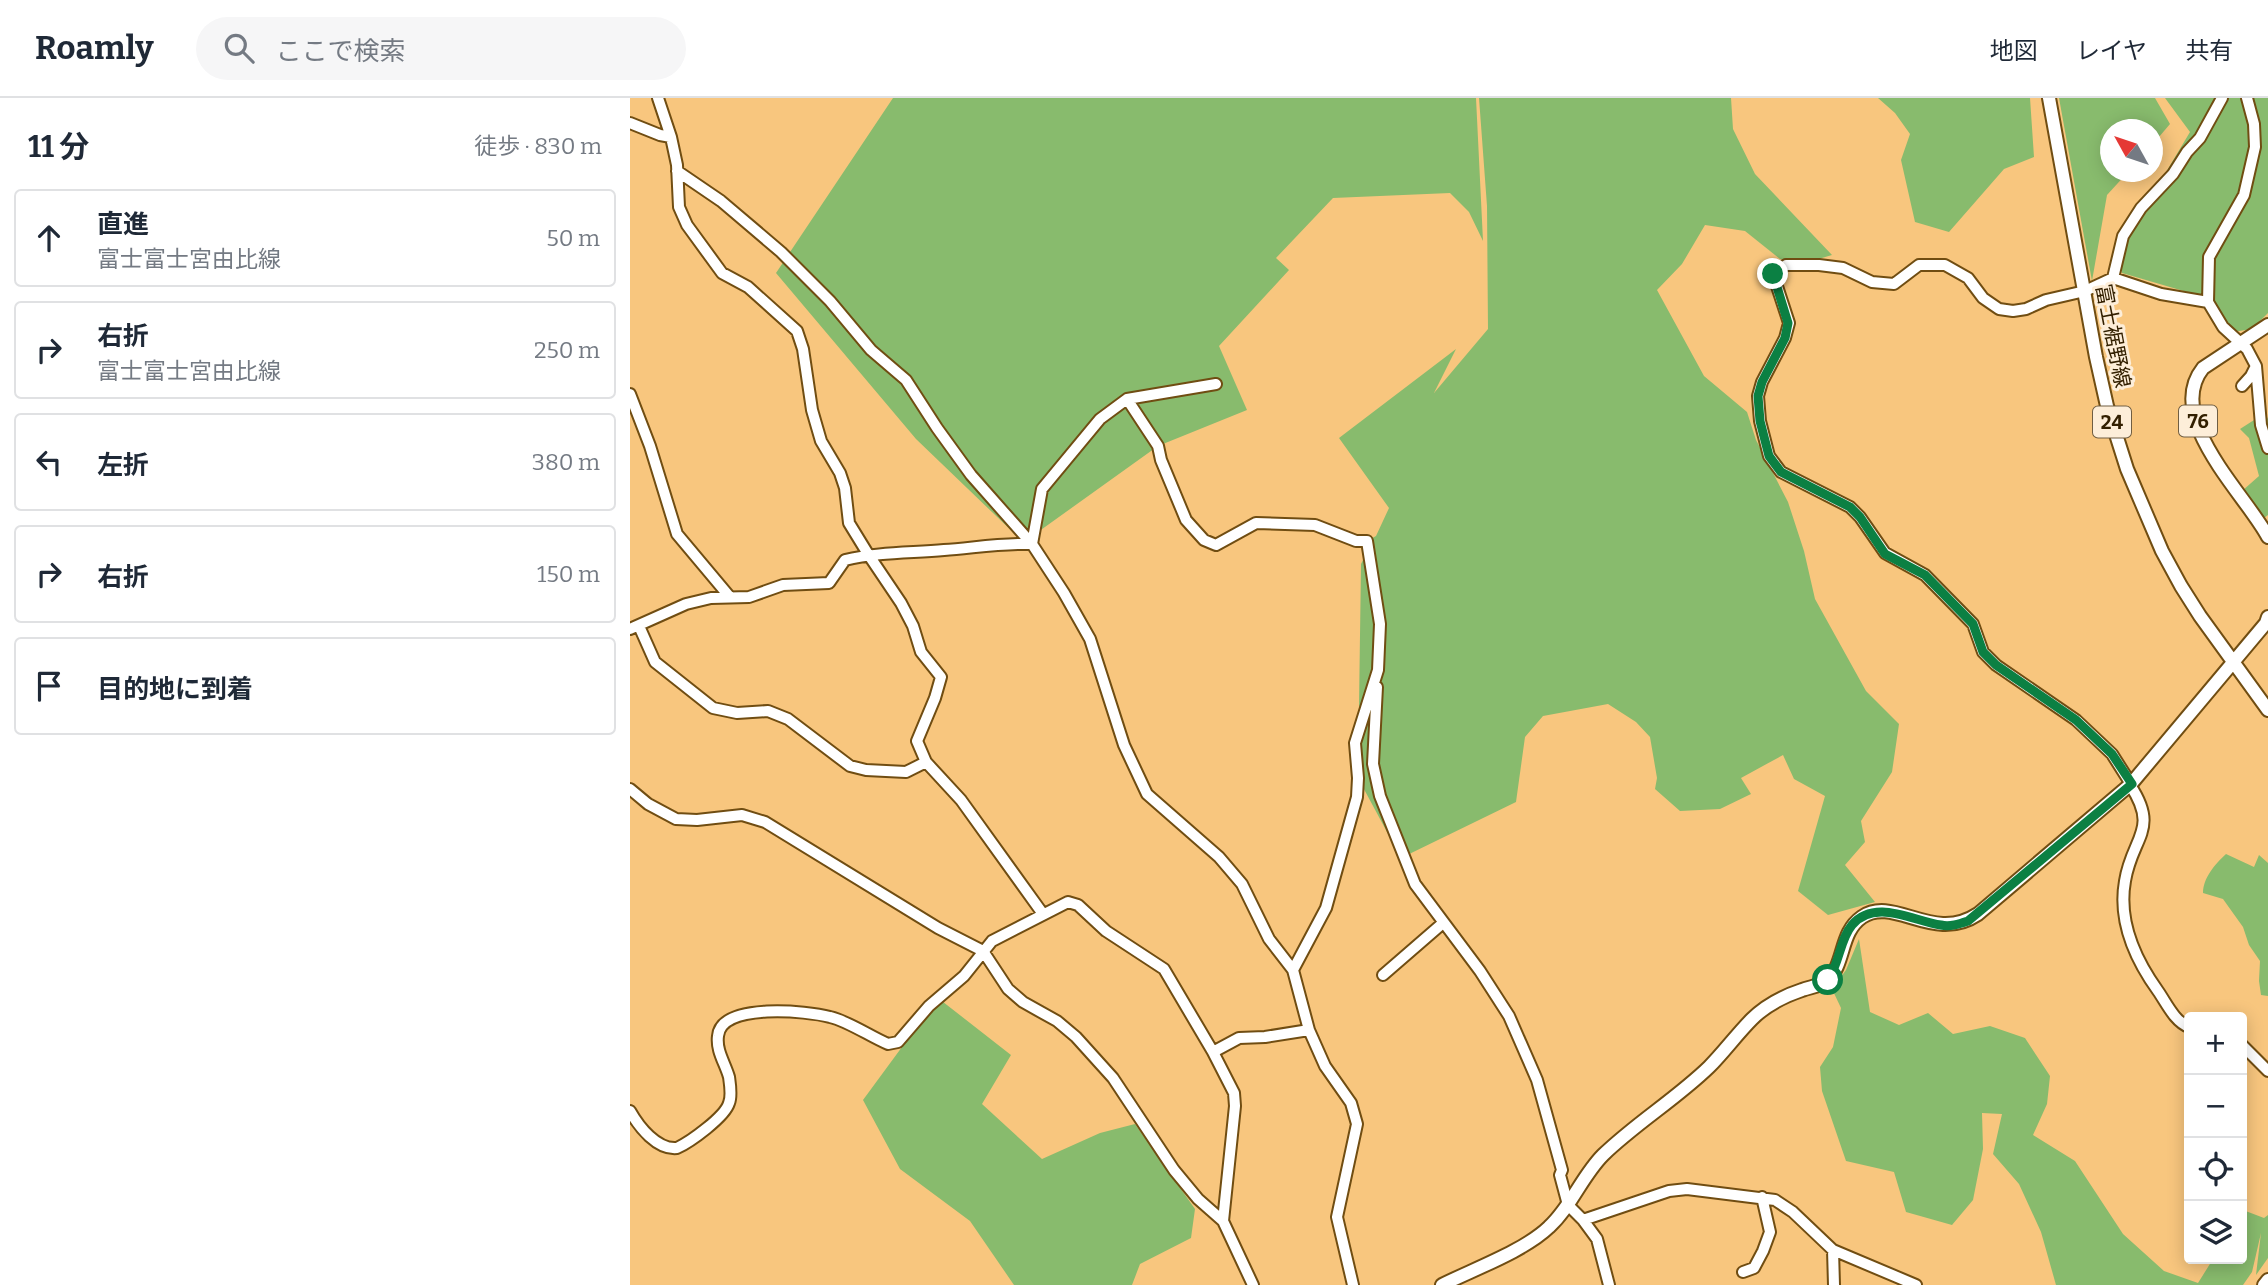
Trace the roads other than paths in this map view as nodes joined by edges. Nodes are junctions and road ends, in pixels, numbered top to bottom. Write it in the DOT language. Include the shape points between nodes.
graph roads {
  1 [pos="658,98"];
  2 [pos="2049,98"];
  3 [pos="2222,98"];
  4 [pos="2247,98"];
  5 [pos="630,123"];
  6 [pos="671,137"];
  7 [pos="677,171"];
  8 [pos="2113,278"];
  9 [pos="2085,291"];
  10 [pos="2208,302"];
  11 [pos="2268,325"];
  12 [pos="2240,344"];
  13 [pos="2256,366"];
  14 [pos="1216,384"];
  15 [pos="2242,386"];
  16 [pos="630,394"];
  17 [pos="1127,399"];
  18 [pos="2268,448"];
  19 [pos="2268,537"];
  20 [pos="1032,544"];
  21 [pos="868,554"];
  22 [pos="729,596"];
  23 [pos="2268,617"];
  24 [pos="635,628"];
  25 [pos="2234,661"];
  26 [pos="1378,670"];
  27 [pos="2268,710"];
  28 [pos="926,762"];
  29 [pos="2131,784"];
  30 [pos="630,789"];
  31 [pos="1043,914"];
  32 [pos="1443,923"];
  33 [pos="983,951"];
  34 [pos="1293,970"];
  35 [pos="1383,975"];
  36 [pos="2184,1024"];
  37 [pos="1308,1030"];
  38 [pos="2247,1050"];
  39 [pos="1213,1052"];
  40 [pos="2268,1071"];
  41 [pos="630,1111"];
  42 [pos="1762,1197"];
  43 [pos="1568,1205"];
  44 [pos="1583,1220"];
  45 [pos="1223,1221"];
  46 [pos="1833,1250"];
  47 [pos="1743,1272"];
  48 [pos="2268,1280"];
  49 [pos="1253,1285"];
  50 [pos="1353,1285"];
  51 [pos="1442,1285"];
  52 [pos="1609,1285"];
  53 [pos="1834,1285"];
  54 [pos="1916,1285"];
  55 [pos="2264,1285"];
  1 -- 6 [label="street"];
  2 -- 9 [label="main road, 富士裾野線 / 24"];
  3 -- 8 [label="street" via="2200,138 2123,236"];
  4 -- 10 [label="street" via="2255,147 2244,195 2209,257"];
  5 -- 6 [label="street"];
  6 -- 7 [label="street"];
  7 -- 20 [label="street" via="781,252 871,350 906,380 971,475"];
  7 -- 21 [label="street" via="679,207 687,225 722,272 748,287 797,331 821,441 840,473 849,523"];
  8 -- 9 [label="street"];
  8 -- 10 [label="street" via="2161,294"];
  9 -- 25 [label="main road, 富士裾野線 / 24" via="2107,406 2127,469 2181,586"];
  9 -- 29 [label="street" via="2013,311 1999,309 1983,298 1968,278 1945,265 1919,265 1894,284 1872,282 1843,268 1786,265 1773,274 1788,323 1762,382 1760,421 1769,456 1781,472 1850,507 1885,554 1925,575 1973,624 1983,652 1996,665 2076,720 2112,754"];
  10 -- 12 [label="street"];
  11 -- 12 [label="main road, 76"];
  12 -- 13 [label="street"];
  12 -- 19 [label="main road, 76" via="2196,376 2192,402 2212,458"];
  13 -- 15 [label="street"];
  13 -- 18 [label="street" via="2261,425"];
  14 -- 17 [label="street"];
  16 -- 22 [label="street" via="677,534"];
  17 -- 20 [label="street" via="1100,419 1042,489"];
  17 -- 26 [label="street" via="1158,446 1186,520 1204,540 1216,545 1256,523 1315,525 1367,541 1380,624"];
  20 -- 21 [label="street"];
  20 -- 34 [label="street" via="1090,639 1124,745 1147,794 1242,884 1269,939"];
  21 -- 22 [label="street" via="845,560 829,583 783,585 749,597"];
  21 -- 28 [label="street" via="901,603 921,652 941,677 917,741"];
  22 -- 24 [label="street" via="686,604"];
  23 -- 25 [label="main road"];
  24 -- 28 [label="street" via="655,662 713,708 737,713 768,711 788,719 850,766 906,772"];
  25 -- 27 [label="main road, 富士裾野線 / 24"];
  25 -- 29 [label="main road"];
  26 -- 32 [label="street" via="1373,764 1380,796 1415,884"];
  26 -- 34 [label="street" via="1355,743 1357,797 1326,908"];
  28 -- 31 [label="street" via="961,800"];
  29 -- 36 [label="street" via="2144,811 2144,825 2125,880 2123,914 2152,983"];
  29 -- 43 [label="main road" via="1968,921 1942,926 1887,912 1861,918 1846,936 1828,980 1782,999 1752,1019 1709,1067 1600,1158"];
  30 -- 33 [label="street" via="676,819 742,815 765,822"];
  31 -- 33 [label="street" via="992,940"];
  31 -- 39 [label="street" via="1068,902 1078,905 1106,931 1164,969"];
  32 -- 35 [label="street"];
  32 -- 43 [label="street" via="1510,1016 1537,1080"];
  33 -- 41 [label="street" via="898,1042 888,1044 832,1017 800,1013 766,1010 722,1025 718,1046 729,1077 729,1105 677,1148 668,1149 656,1140"];
  33 -- 45 [label="street" via="1008,989 1076,1037 1113,1078 1174,1170"];
  34 -- 37 [label="street"];
  37 -- 39 [label="street" via="1239,1038"];
  37 -- 50 [label="street" via="1325,1066 1351,1103 1357,1124 1337,1217"];
  38 -- 40 [label="street"];
  39 -- 45 [label="street" via="1236,1106"];
  42 -- 44 [label="street" via="1669,1191"];
  42 -- 46 [label="street" via="1781,1203"];
  42 -- 47 [label="street" via="1770,1232 1754,1268"];
  43 -- 44 [label="street"];
  43 -- 51 [label="main road" via="1550,1227 1527,1244"];
  44 -- 52 [label="street" via="1597,1239"];
  45 -- 49 [label="street"];
  46 -- 53 [label="street"];
  46 -- 54 [label="street"];
  48 -- 55 [label="main road"];
}
